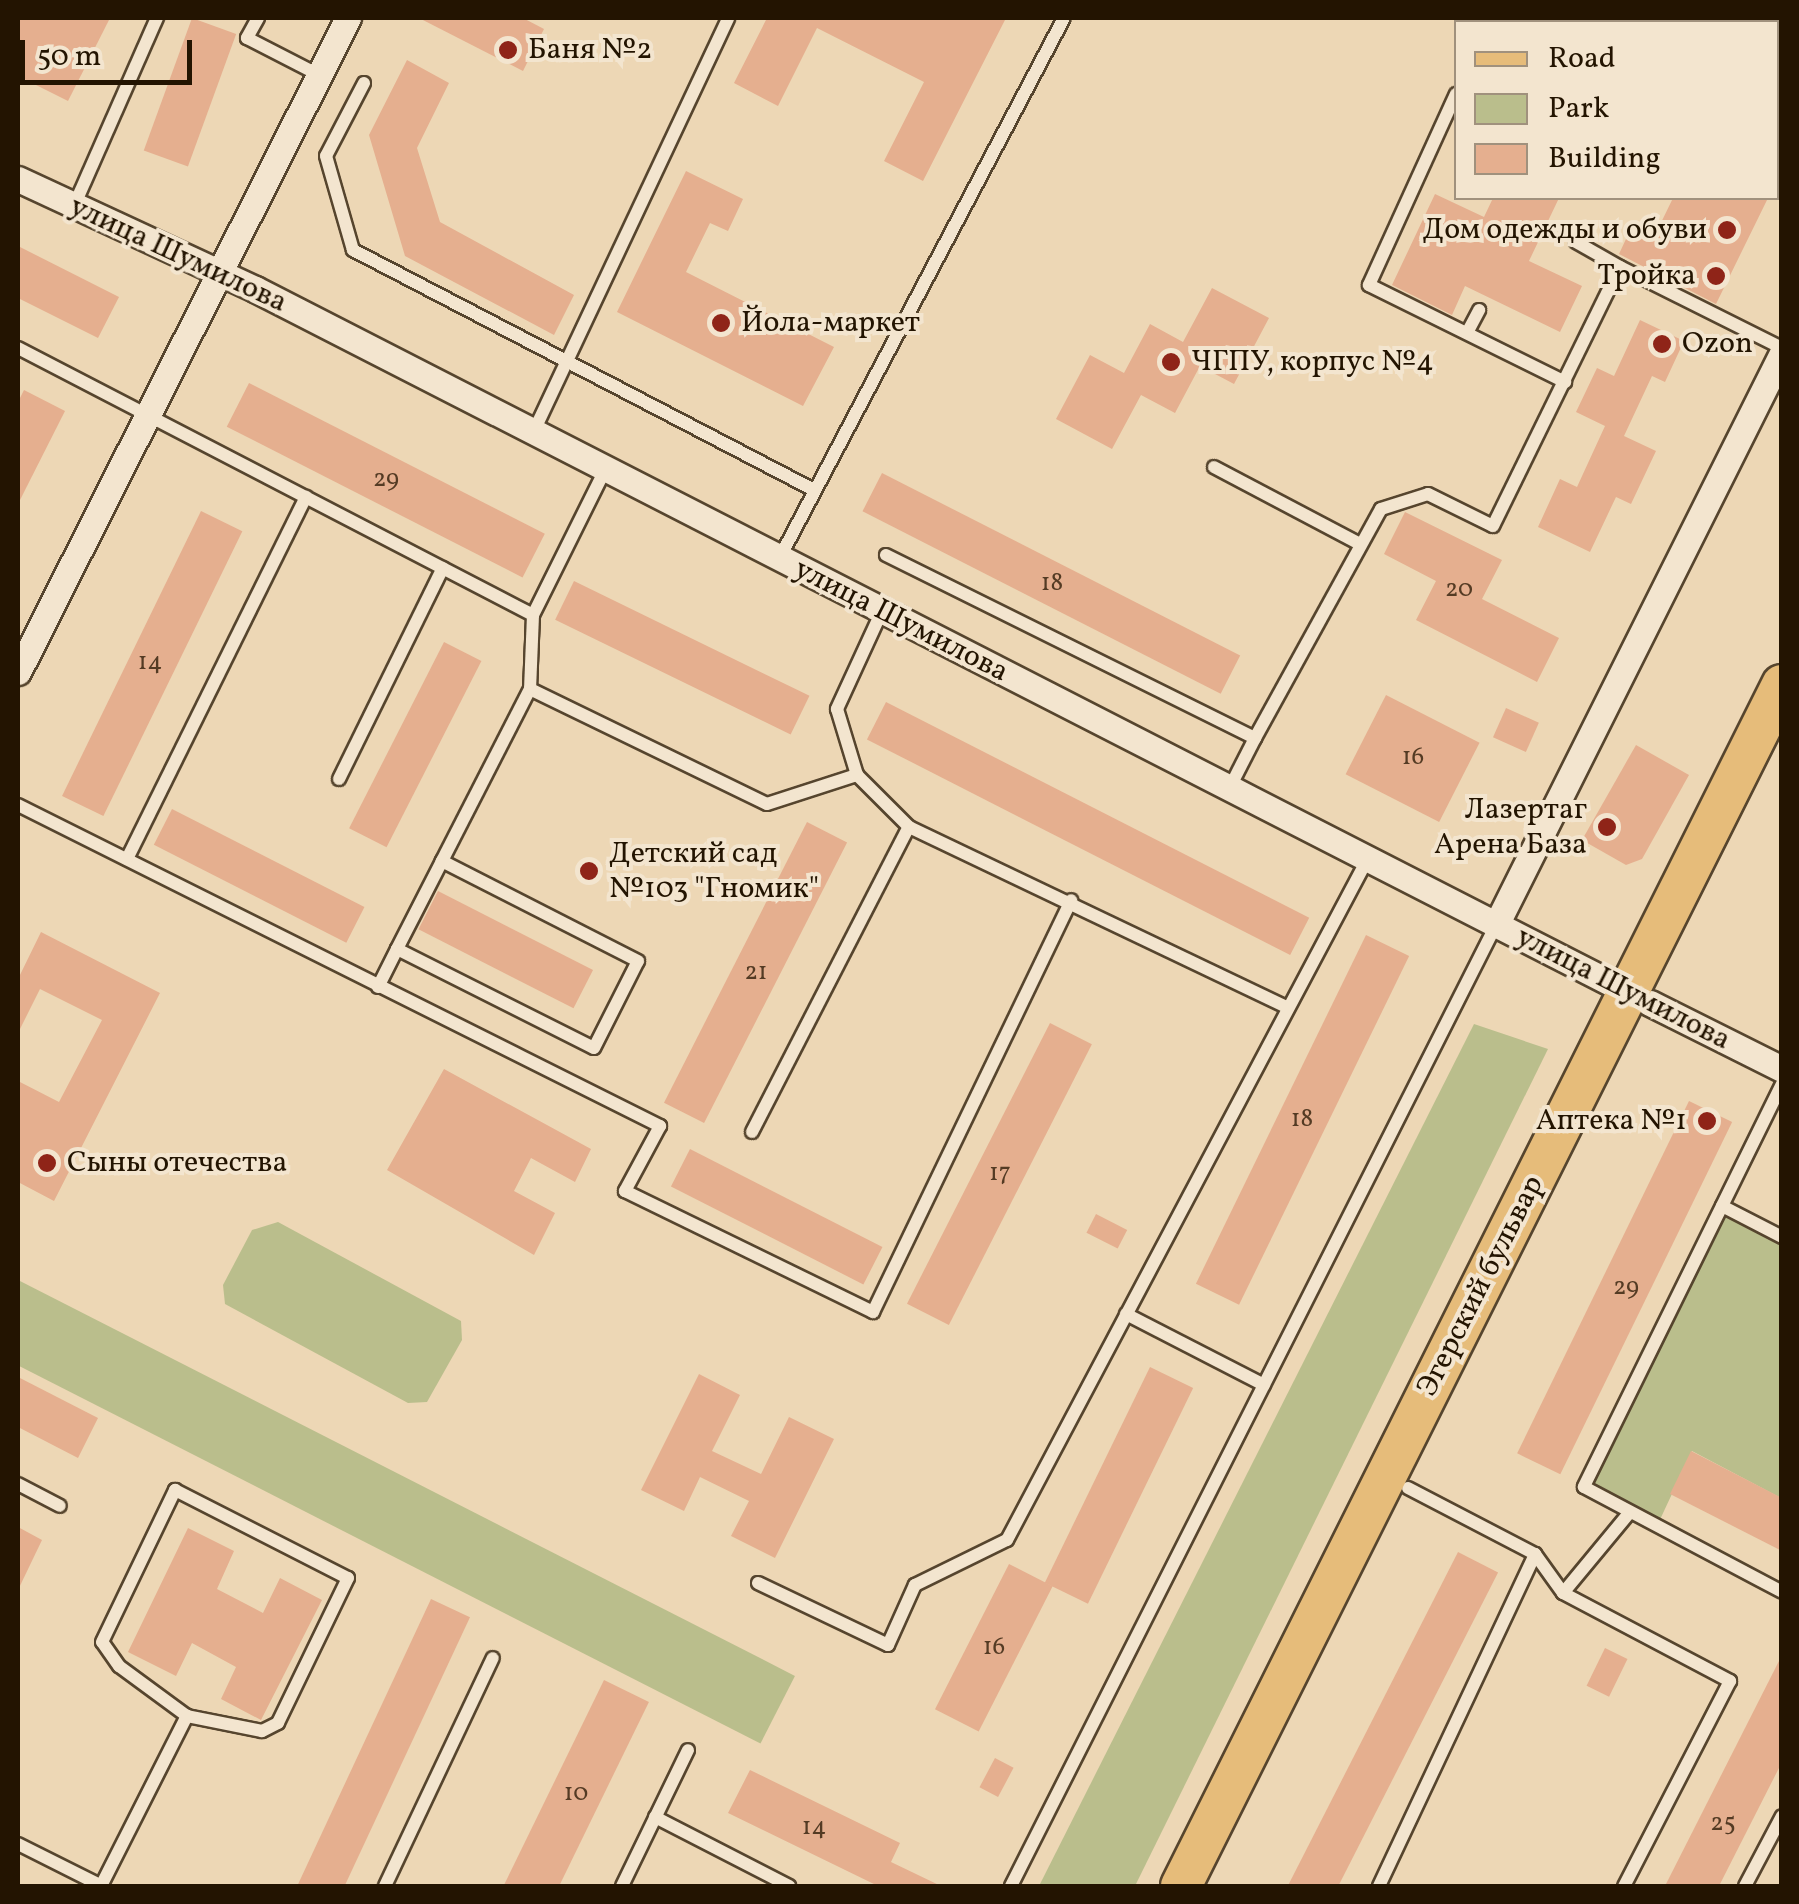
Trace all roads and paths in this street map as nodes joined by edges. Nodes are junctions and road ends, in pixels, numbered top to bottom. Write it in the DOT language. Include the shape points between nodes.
graph roads {
  1 [pos="158,18"];
  2 [pos="258,18"];
  3 [pos="348,18"];
  4 [pos="728,18"];
  5 [pos="1064,18"];
  6 [pos="320,75"];
  7 [pos="364,84"];
  8 [pos="1454,98"];
  9 [pos="18,179"];
  10 [pos="74,206"];
  11 [pos="1576,242"];
  12 [pos="1620,267"];
  13 [pos="220,274"];
  14 [pos="1478,310"];
  15 [pos="1468,333"];
  16 [pos="18,348"];
  17 [pos="1782,351"];
  18 [pos="567,364"];
  19 [pos="1565,382"];
  20 [pos="147,414"];
  21 [pos="534,431"];
  22 [pos="1214,467"];
  23 [pos="606,468"];
  24 [pos="814,490"];
  25 [pos="306,497"];
  26 [pos="1358,543"];
  27 [pos="886,555"];
  28 [pos="779,559"];
  29 [pos="443,568"];
  30 [pos="882,612"];
  31 [pos="533,616"];
  32 [pos="18,672"];
  33 [pos="1782,685"];
  34 [pos="530,689"];
  35 [pos="1256,738"];
  36 [pos="1782,742"];
  37 [pos="856,775"];
  38 [pos="339,779"];
  39 [pos="1228,791"];
  40 [pos="18,804"];
  41 [pos="908,827"];
  42 [pos="127,860"];
  43 [pos="1367,860"];
  44 [pos="442,861"];
  45 [pos="1071,900"];
  46 [pos="1496,925"];
  47 [pos="397,949"];
  48 [pos="378,988"];
  49 [pos="1639,997"];
  50 [pos="1288,1008"];
  51 [pos="1782,1069"];
  52 [pos="1782,1084"];
  53 [pos="752,1132"];
  54 [pos="1722,1206"];
  55 [pos="1782,1237"];
  56 [pos="1126,1314"];
  57 [pos="1264,1385"];
  58 [pos="1397,1482"];
  59 [pos="18,1484"];
  60 [pos="60,1506"];
  61 [pos="1630,1512"];
  62 [pos="1535,1554"];
  63 [pos="758,1583"];
  64 [pos="1782,1592"];
  65 [pos="1563,1593"];
  66 [pos="493,1658"];
  67 [pos="187,1716"];
  68 [pos="688,1750"];
  69 [pos="1782,1816"];
  70 [pos="655,1818"];
  71 [pos="18,1844"];
  72 [pos="102,1886"];
  73 [pos="385,1886"];
  74 [pos="622,1886"];
  75 [pos="789,1886"];
  76 [pos="1012,1886"];
  77 [pos="1181,1886"];
  78 [pos="1206,1886"];
  79 [pos="1379,1886"];
  80 [pos="1624,1886"];
  81 [pos="1745,1886"];
  1 -- 10 [label="lane"];
  2 -- 6 [label="lane" via="247,38"];
  3 -- 6 [label="street"];
  4 -- 18 [label="lane"];
  5 -- 24 [label="lane"];
  6 -- 13 [label="street"];
  7 -- 18 [label="lane" via="326,156 353,250"];
  8 -- 15 [label="lane" via="1369,285"];
  9 -- 10 [label="street, улица Шумилова"];
  10 -- 13 [label="street, улица Шумилова"];
  11 -- 12 [label="lane"];
  12 -- 17 [label="lane"];
  12 -- 19 [label="lane"];
  13 -- 20 [label="street"];
  13 -- 21 [label="street, улица Шумилова"];
  14 -- 15 [label="lane"];
  15 -- 19 [label="lane"];
  16 -- 20 [label="lane"];
  17 -- 46 [label="street"];
  18 -- 21 [label="lane"];
  18 -- 24 [label="lane"];
  19 -- 26 [label="lane" via="1493,526 1428,494 1401,496"];
  20 -- 25 [label="lane"];
  20 -- 32 [label="street"];
  21 -- 23 [label="street, улица Шумилова"];
  22 -- 26 [label="lane"];
  23 -- 28 [label="street, улица Шумилова"];
  23 -- 31 [label="lane"];
  24 -- 28 [label="lane"];
  25 -- 29 [label="lane"];
  25 -- 42 [label="lane"];
  26 -- 35 [label="lane"];
  27 -- 35 [label="lane"];
  28 -- 30 [label="street, улица Шумилова"];
  29 -- 31 [label="lane"];
  29 -- 38 [label="lane"];
  30 -- 37 [label="lane" via="837,709"];
  30 -- 39 [label="street, улица Шумилова"];
  31 -- 34 [label="lane"];
  33 -- 49 [label="main road, Эгерский бульвар"];
  34 -- 37 [label="lane" via="767,804"];
  34 -- 44 [label="lane"];
  35 -- 39 [label="lane"];
  36 -- 49 [label="main road, Эгерский бульвар"];
  37 -- 41 [label="lane"];
  39 -- 43 [label="street, улица Шумилова"];
  40 -- 42 [label="lane"];
  41 -- 45 [label="lane"];
  41 -- 53 [label="lane"];
  42 -- 48 [label="lane"];
  43 -- 46 [label="street, улица Шумилова"];
  43 -- 50 [label="lane"];
  44 -- 47 [label="lane"];
  44 -- 47 [label="lane" via="638,961 612,1014 594,1048"];
  45 -- 48 [label="lane" via="873,1312 625,1191 660,1126"];
  45 -- 50 [label="lane"];
  46 -- 49 [label="street, улица Шумилова"];
  46 -- 57 [label="lane"];
  47 -- 48 [label="lane"];
  49 -- 51 [label="street, улица Шумилова"];
  49 -- 58 [label="main road, Эгерский бульвар"];
  50 -- 56 [label="lane"];
  52 -- 54 [label="lane"];
  54 -- 55 [label="lane"];
  54 -- 61 [label="lane" via="1584,1487"];
  56 -- 57 [label="lane"];
  56 -- 63 [label="lane" via="1007,1540 915,1585 888,1645"];
  57 -- 76 [label="lane"];
  58 -- 62 [label="lane"];
  58 -- 77 [label="main road, Эгерский бульвар"];
  58 -- 78 [label="main road, Эгерский бульвар"];
  59 -- 60 [label="lane"];
  61 -- 64 [label="lane"];
  61 -- 65 [label="lane"];
  62 -- 65 [label="lane"];
  62 -- 79 [label="lane"];
  65 -- 80 [label="lane" via="1730,1680"];
  66 -- 73 [label="lane"];
  67 -- 67 [label="lane" via="262,1731 278,1723 348,1578 175,1490 102,1642 118,1666"];
  67 -- 72 [label="lane"];
  68 -- 70 [label="lane"];
  69 -- 81 [label="lane"];
  70 -- 74 [label="lane"];
  70 -- 75 [label="lane"];
  71 -- 72 [label="lane"];
}
